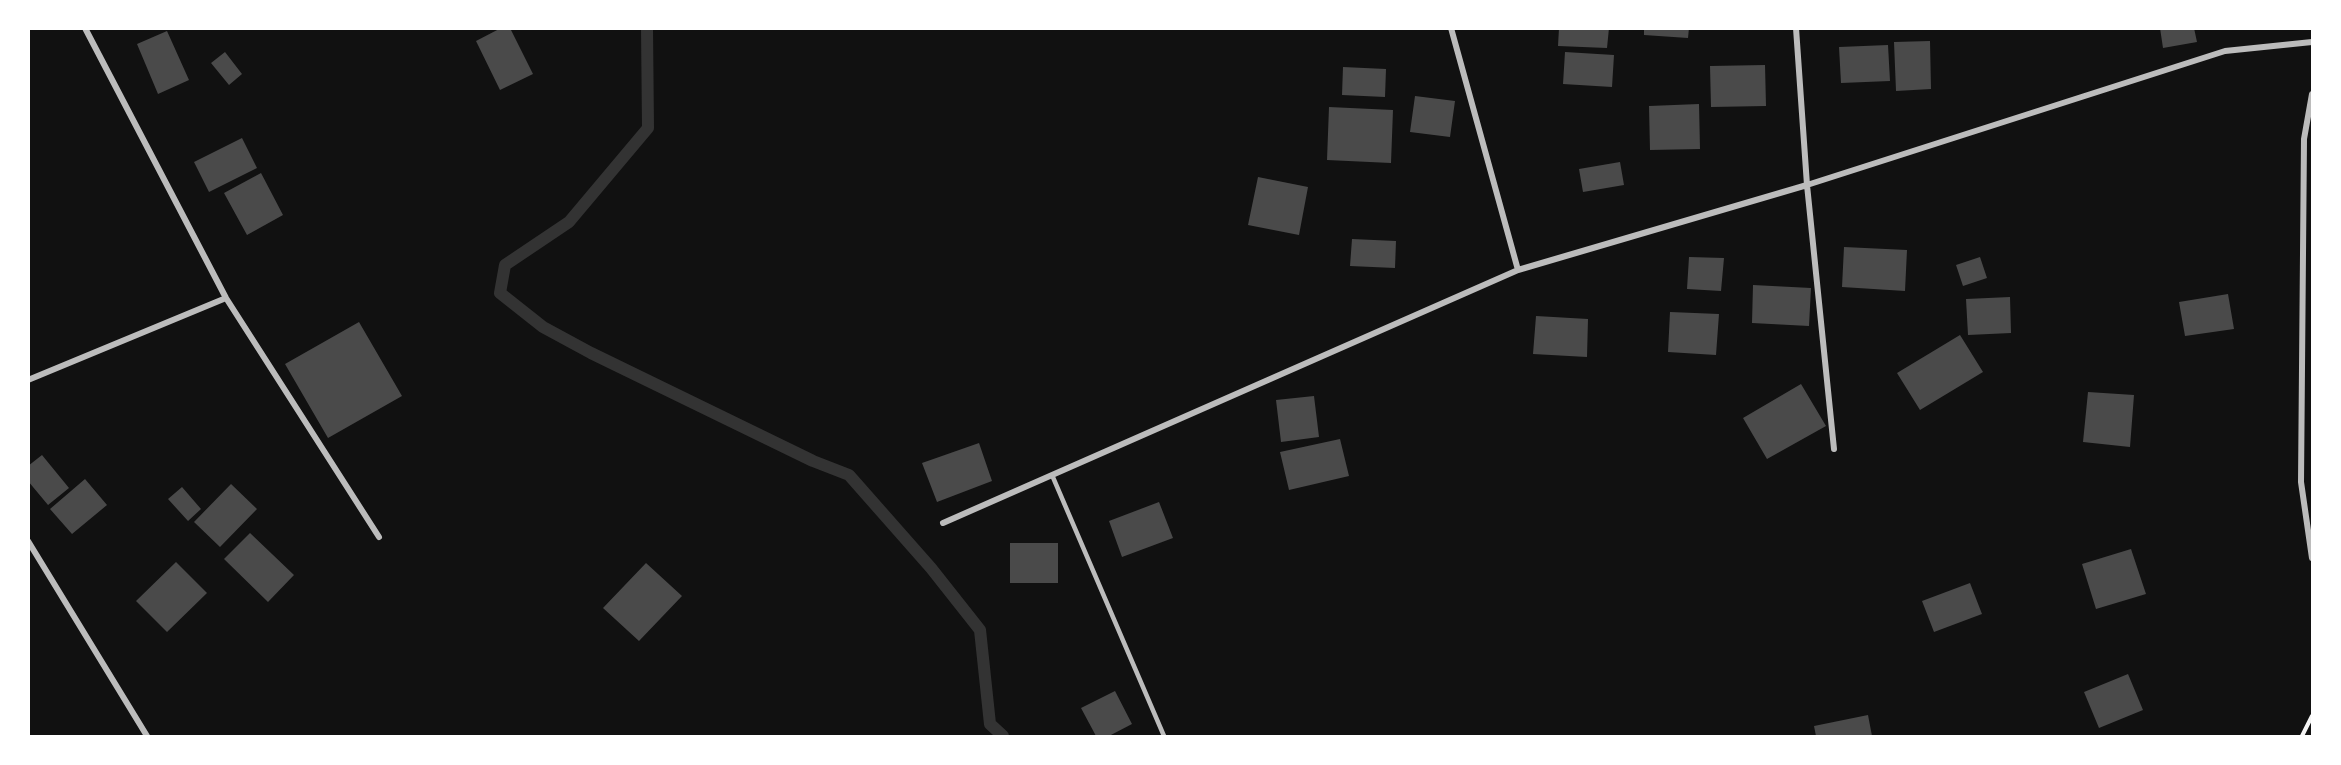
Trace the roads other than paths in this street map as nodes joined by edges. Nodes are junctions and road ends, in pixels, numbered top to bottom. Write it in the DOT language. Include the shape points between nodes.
graph roads {
  1 [pos="85,28"];
  2 [pos="1451,28"];
  3 [pos="1796,28"];
  4 [pos="2313,42"];
  5 [pos="2313,94"];
  6 [pos="1807,185"];
  7 [pos="1518,270"];
  8 [pos="226,298"];
  9 [pos="28,380"];
  10 [pos="1834,449"];
  11 [pos="1052,475"];
  12 [pos="943,523"];
  13 [pos="379,537"];
  14 [pos="28,541"];
  15 [pos="2313,558"];
  16 [pos="147,736"];
  17 [pos="1164,736"];
  1 -- 8 [label="street"];
  2 -- 7 [label="street"];
  3 -- 6 [label="street"];
  4 -- 6 [label="street" via="2225,51"];
  5 -- 15 [label="street" via="2304,140 2301,470"];
  6 -- 7 [label="street"];
  6 -- 10 [label="street"];
  7 -- 11 [label="street"];
  8 -- 9 [label="street"];
  8 -- 13 [label="street"];
  11 -- 12 [label="street"];
  11 -- 17 [label="lane"];
  14 -- 16 [label="street"];
}
